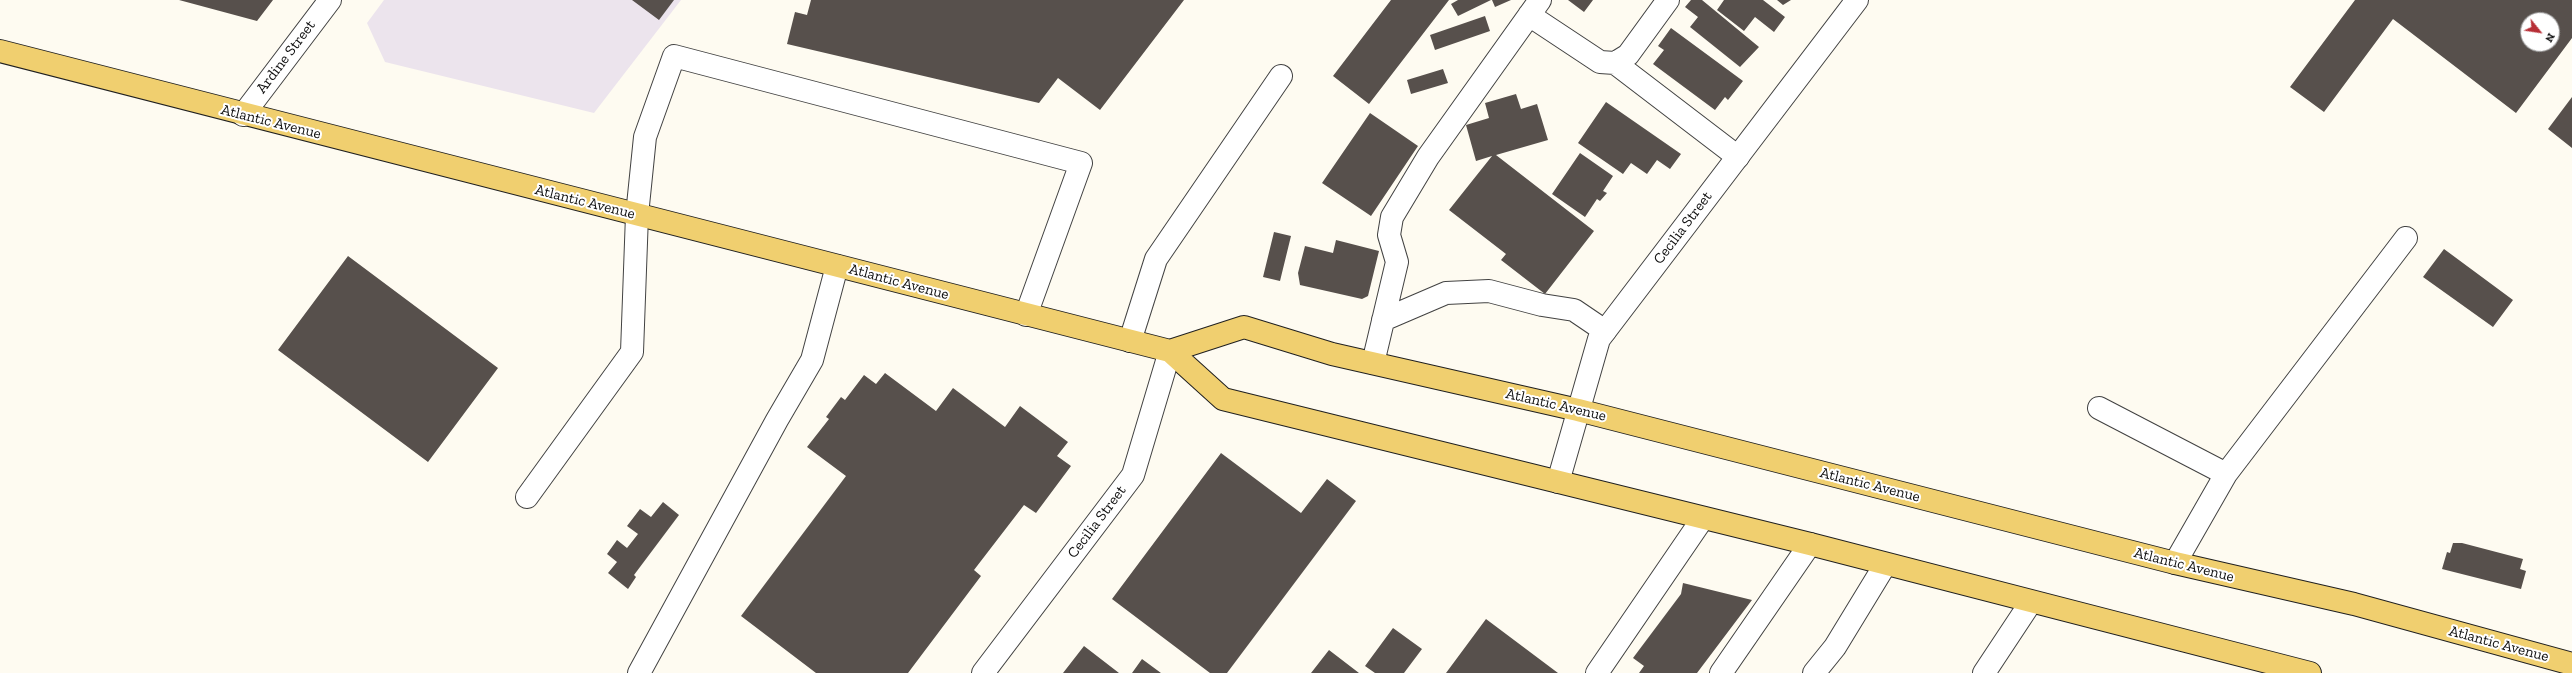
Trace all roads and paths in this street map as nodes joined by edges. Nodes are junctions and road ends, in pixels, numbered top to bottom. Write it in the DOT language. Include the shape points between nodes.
graph roads {
  1 [pos="330,0"];
  2 [pos="1668,0"];
  3 [pos="1857,0"];
  4 [pos="1534,7"];
  5 [pos="0,51"];
  6 [pos="1614,63"];
  7 [pos="1281,76"];
  8 [pos="243,115"];
  9 [pos="1738,156"];
  10 [pos="637,215"];
  11 [pos="2406,238"];
  12 [pos="837,266"];
  13 [pos="1026,315"];
  14 [pos="1383,320"];
  15 [pos="1605,331"];
  16 [pos="1130,341"];
  17 [pos="1170,351"];
  18 [pos="1373,363"];
  19 [pos="2099,408"];
  20 [pos="1578,410"];
  21 [pos="2226,474"];
  22 [pos="1558,482"];
  23 [pos="527,497"];
  24 [pos="1703,518"];
  25 [pos="1810,544"];
  26 [pos="2175,563"];
  27 [pos="1885,565"];
  28 [pos="2031,602"];
  29 [pos="2572,664"];
  30 [pos="639,673"];
  31 [pos="983,673"];
  32 [pos="1597,673"];
  33 [pos="1721,673"];
  34 [pos="1814,673"];
  35 [pos="1984,673"];
  36 [pos="2310,673"];
  1 -- 8 [label="street, Ardine Street"];
  2 -- 6 [label="street" via="1628,55"];
  3 -- 9 [label="street, Cecilia Street"];
  4 -- 6 [label="street" via="1600,62"];
  4 -- 14 [label="street" via="1428,157 1392,217 1389,235 1397,262"];
  5 -- 8 [label="main road, Atlantic Avenue"];
  6 -- 9 [label="street"];
  7 -- 16 [label="street" via="1156,259"];
  8 -- 10 [label="main road, Atlantic Avenue"];
  9 -- 15 [label="street, Cecilia Street"];
  10 -- 12 [label="main road, Atlantic Avenue"];
  10 -- 13 [label="street" via="646,130 674,56 1081,163"];
  10 -- 23 [label="street" via="632,352"];
  11 -- 21 [label="street"];
  12 -- 13 [label="main road, Atlantic Avenue"];
  12 -- 30 [label="street" via="812,360"];
  13 -- 16 [label="main road, Atlantic Avenue"];
  14 -- 15 [label="street" via="1446,292 1489,292 1574,310"];
  14 -- 18 [label="street"];
  15 -- 20 [label="street, Cecilia Street" via="1599,340"];
  16 -- 17 [label="main road, Atlantic Avenue"];
  17 -- 18 [label="main road, Atlantic Avenue" via="1244,327 1332,354"];
  17 -- 22 [label="main road, Atlantic Avenue" via="1223,399"];
  17 -- 31 [label="street, Cecilia Street" via="1133,475"];
  18 -- 20 [label="main road, Atlantic Avenue"];
  19 -- 21 [label="street"];
  20 -- 22 [label="street, Cecilia Street"];
  20 -- 26 [label="main road, Atlantic Avenue"];
  21 -- 26 [label="street"];
  22 -- 24 [label="main road, Atlantic Avenue"];
  24 -- 25 [label="main road, Atlantic Avenue"];
  24 -- 32 [label="street"];
  25 -- 27 [label="main road, Atlantic Avenue"];
  25 -- 33 [label="street"];
  26 -- 29 [label="main road, Atlantic Avenue" via="2354,604"];
  27 -- 28 [label="main road, Atlantic Avenue"];
  27 -- 34 [label="street" via="1835,647"];
  28 -- 35 [label="street"];
  28 -- 36 [label="main road, Atlantic Avenue"];
}
